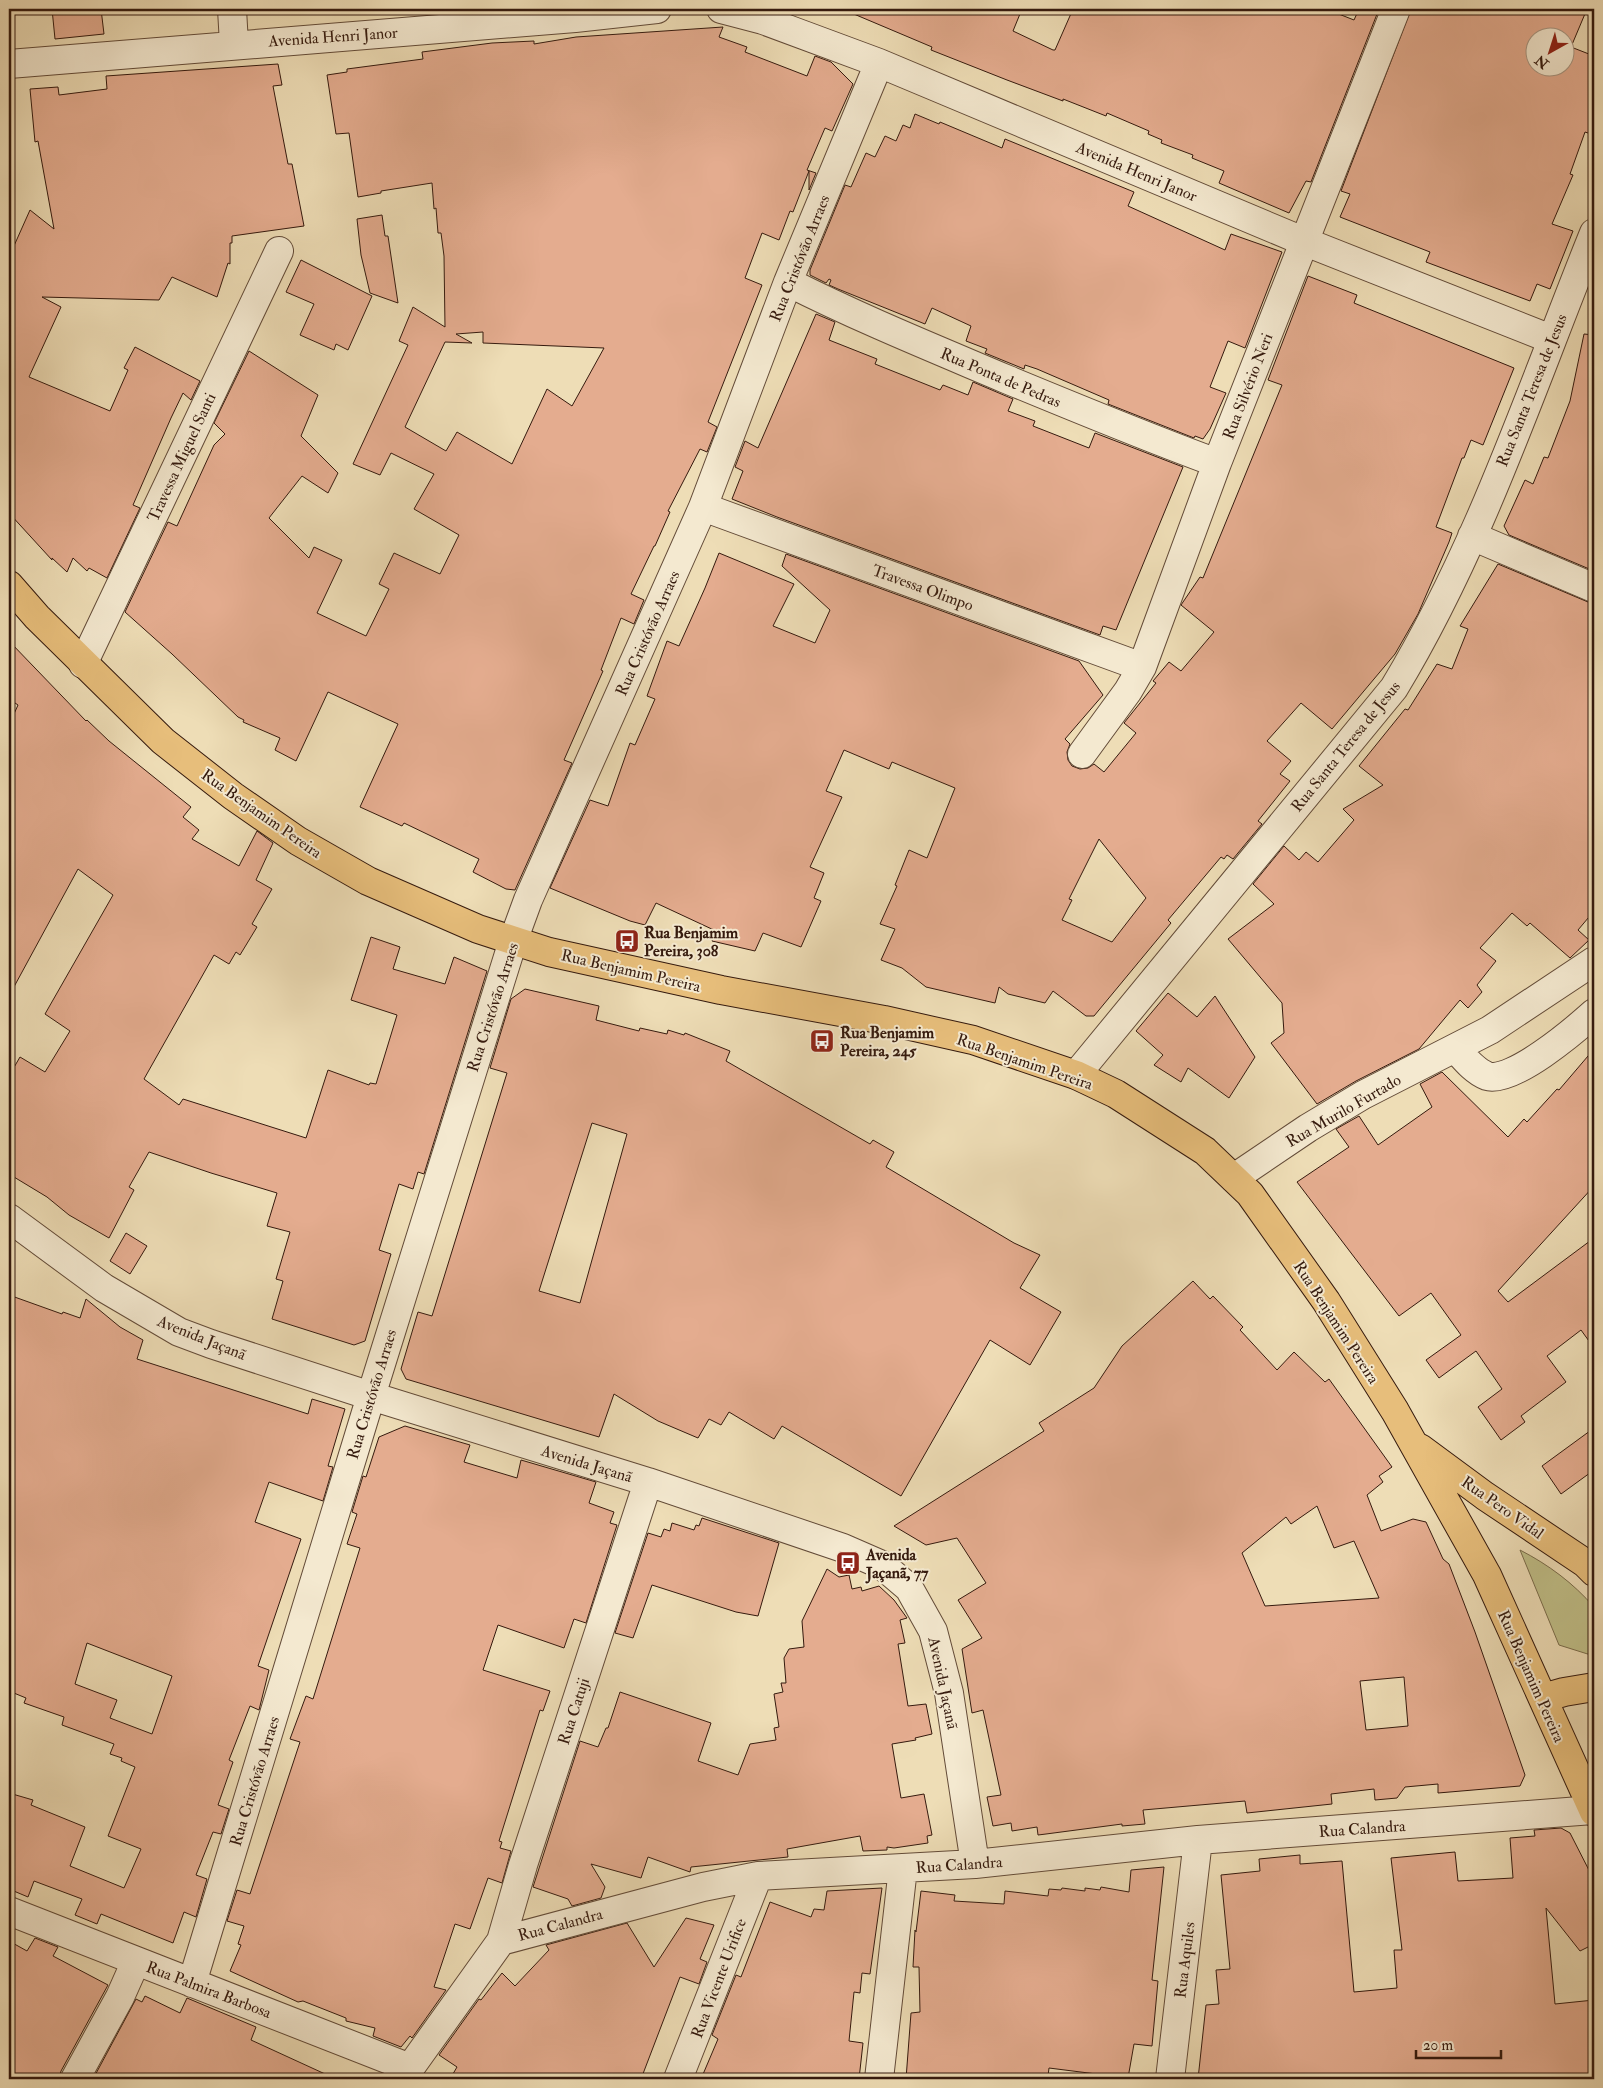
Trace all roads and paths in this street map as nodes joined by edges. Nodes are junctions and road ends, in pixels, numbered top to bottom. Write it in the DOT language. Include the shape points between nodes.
graph roads {
  1 [pos="232,9"];
  2 [pos="657,9"];
  3 [pos="721,9"];
  4 [pos="1396,9"];
  5 [pos="234,44"];
  6 [pos="9,64"];
  7 [pos="879,64"];
  8 [pos="1594,233"];
  9 [pos="1304,241"];
  10 [pos="279,251"];
  11 [pos="788,282"];
  12 [pos="1552,339"];
  13 [pos="1218,463"];
  14 [pos="703,507"];
  15 [pos="1472,536"];
  16 [pos="9,585"];
  17 [pos="1594,588"];
  18 [pos="83,664"];
  19 [pos="1142,667"];
  20 [pos="1082,754"];
  21 [pos="513,941"];
  22 [pos="1594,961"];
  23 [pos="1594,1013"];
  24 [pos="1455,1048"];
  25 [pos="1076,1075"];
  26 [pos="1234,1178"];
  27 [pos="9,1218"];
  28 [pos="370,1396"];
  29 [pos="1412,1442"];
  30 [pos="648,1482"];
  31 [pos="1594,1572"];
  32 [pos="1594,1687"];
  33 [pos="1543,1698"];
  34 [pos="1594,1811"];
  35 [pos="1198,1840"];
  36 [pos="975,1864"];
  37 [pos="904,1868"];
  38 [pos="758,1876"];
  39 [pos="9,1911"];
  40 [pos="501,1941"];
  41 [pos="136,1961"];
  42 [pos="192,1983"];
  43 [pos="407,2073"];
  44 [pos="75,2079"];
  45 [pos="678,2079"];
  46 [pos="878,2079"];
  47 [pos="1170,2079"];
  1 -- 5 [label="street"];
  2 -- 5 [label="street, Avenida Henri Janor"];
  3 -- 7 [label="street, Avenida Henri Janor" via="763,20"];
  4 -- 9 [label="street, Rua Silvério Neri"];
  5 -- 6 [label="street, Avenida Henri Janor"];
  7 -- 9 [label="street, Avenida Henri Janor"];
  7 -- 11 [label="street, Rua Cristóvão Arraes"];
  8 -- 12 [label="street, Rua Santa Teresa de Jesus"];
  9 -- 12 [label="street, Avenida Henri Janor"];
  9 -- 13 [label="street, Rua Silvério Neri"];
  10 -- 18 [label="street, Travessa Miguel Santi"];
  11 -- 13 [label="street, Rua Ponta de Pedras" via="942,352 1121,427"];
  11 -- 14 [label="street, Rua Cristóvão Arraes"];
  12 -- 15 [label="street, Rua Santa Teresa de Jesus"];
  13 -- 19 [label="street, Rua Silvério Neri"];
  14 -- 19 [label="street, Travessa Olimpo"];
  14 -- 21 [label="street, Rua Cristóvão Arraes" via="528,900"];
  15 -- 17 [label="street"];
  15 -- 25 [label="street, Rua Santa Teresa de Jesus" via="1436,614 1394,688"];
  16 -- 18 [label="main road, Rua Benjamim Pereira"];
  18 -- 21 [label="main road, Rua Benjamim Pereira" via="163,741 298,842 368,881 478,930"];
  19 -- 20 [label="street, Rua Silvério Neri"];
  21 -- 25 [label="main road, Rua Benjamim Pereira" via="686,983 973,1040"];
  21 -- 28 [label="street, Rua Cristóvão Arraes"];
  22 -- 24 [label="street, Rua Murilo Furtado" via="1490,1030"];
  23 -- 24 [label="street" via="1549,1049 1501,1076 1487,1076"];
  24 -- 26 [label="street, Rua Murilo Furtado" via="1363,1095"];
  25 -- 26 [label="main road, Rua Benjamim Pereira" via="1153,1117 1205,1151"];
  26 -- 29 [label="main road, Rua Benjamim Pereira" via="1250,1194 1326,1301"];
  27 -- 28 [label="street, Avenida Jaçanã" via="104,1288 179,1332"];
  28 -- 30 [label="street, Avenida Jaçanã"];
  28 -- 42 [label="street, Rua Cristóvão Arraes"];
  29 -- 31 [label="main road, Rua Pero Vidal"];
  29 -- 33 [label="main road, Rua Benjamim Pereira" via="1487,1575"];
  30 -- 36 [label="street, Avenida Jaçanã" via="843,1548 882,1565 909,1588 933,1631 949,1693"];
  30 -- 40 [label="street, Rua Catuji"];
  32 -- 33 [label="main road"];
  33 -- 34 [label="main road, Rua Benjamim Pereira"];
  34 -- 35 [label="street, Rua Calandra"];
  35 -- 36 [label="street, Rua Calandra"];
  35 -- 47 [label="street, Rua Aquiles"];
  36 -- 37 [label="street, Rua Calandra"];
  37 -- 38 [label="street, Rua Calandra"];
  37 -- 46 [label="street"];
  38 -- 40 [label="street, Rua Calandra" via="694,1889"];
  38 -- 45 [label="street, Rua Vicente Urifice"];
  39 -- 41 [label="street, Rua Palmira Barbosa"];
  40 -- 43 [label="street, Rua Calandra"];
  41 -- 42 [label="street, Rua Palmira Barbosa"];
  41 -- 44 [label="street" via="120,1998"];
  42 -- 43 [label="street, Rua Palmira Barbosa"];
}
